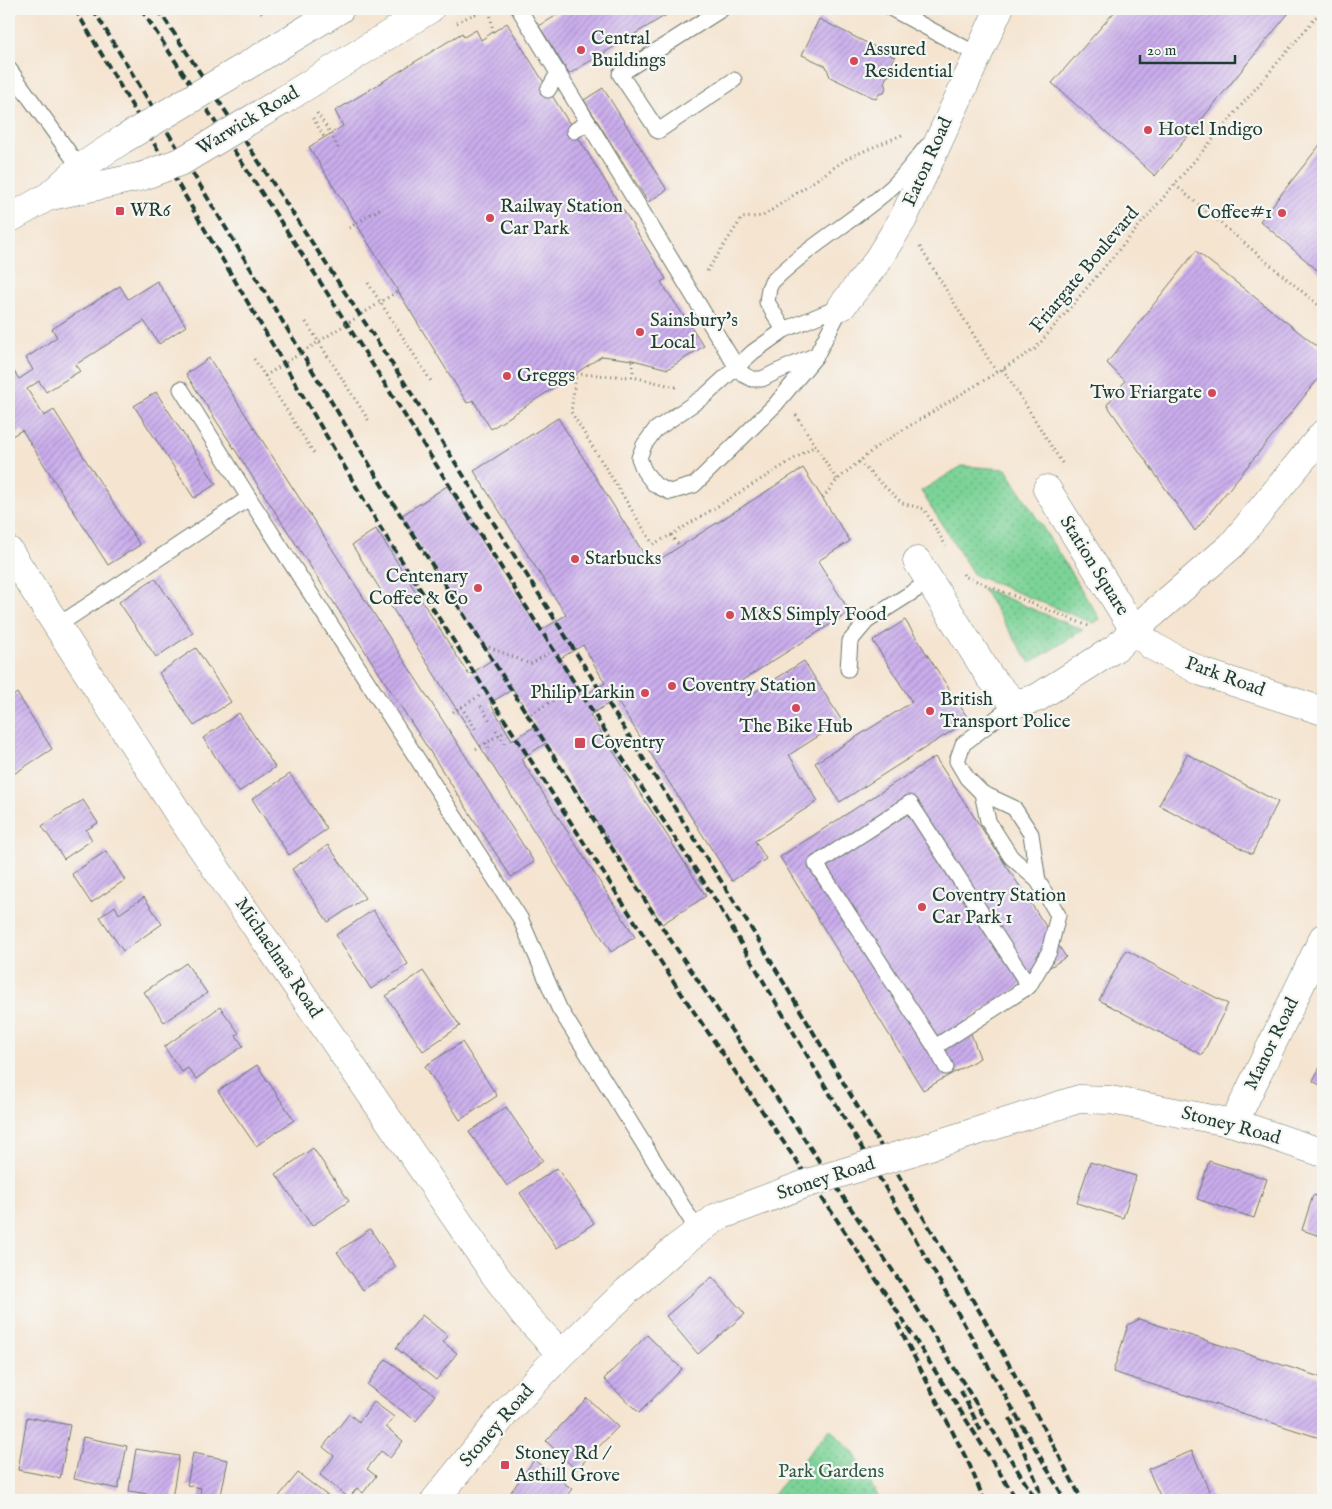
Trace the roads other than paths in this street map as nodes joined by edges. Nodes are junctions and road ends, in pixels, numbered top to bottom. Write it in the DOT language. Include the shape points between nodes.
graph roads {
  1 [pos="340,9"];
  2 [pos="430,9"];
  3 [pos="519,9"];
  4 [pos="722,9"];
  5 [pos="892,9"];
  6 [pos="999,9"];
  7 [pos="978,55"];
  8 [pos="9,69"];
  9 [pos="558,73"];
  10 [pos="734,80"];
  11 [pos="548,90"];
  12 [pos="586,119"];
  13 [pos="945,123"];
  14 [pos="572,128"];
  15 [pos="80,168"];
  16 [pos="49,196"];
  17 [pos="9,219"];
  18 [pos="842,306"];
  19 [pos="784,330"];
  20 [pos="816,356"];
  21 [pos="736,366"];
  22 [pos="181,389"];
  23 [pos="1323,434"];
  24 [pos="1047,489"];
  25 [pos="249,498"];
  26 [pos="9,552"];
  27 [pos="923,571"];
  28 [pos="57,626"];
  29 [pos="1134,630"];
  30 [pos="848,669"];
  31 [pos="1015,704"];
  32 [pos="1323,711"];
  33 [pos="982,793"];
  34 [pos="1038,881"];
  35 [pos="1323,938"];
  36 [pos="1028,986"];
  37 [pos="935,1047"];
  38 [pos="946,1067"];
  39 [pos="1234,1123"];
  40 [pos="1323,1153"];
  41 [pos="707,1224"];
  42 [pos="561,1354"];
  43 [pos="435,1500"];
  1 -- 15 [label="street, Warwick Road, bridge"];
  2 -- 16 [label="street, Warwick Road, bridge" via="182,161 143,176"];
  3 -- 9 [label="lane"];
  4 -- 10 [label="lane" via="620,74 658,131"];
  5 -- 7 [label="lane"];
  6 -- 7 [label="street, Eaton Road"];
  7 -- 13 [label="street, Eaton Road"];
  8 -- 15 [label="lane"];
  9 -- 11 [label="lane"];
  9 -- 12 [label="lane"];
  12 -- 14 [label="lane" via="575,120"];
  12 -- 21 [label="lane"];
  13 -- 18 [label="street, Eaton Road" via="903,219 875,264"];
  13 -- 19 [label="lane" via="894,185 772,282 767,302"];
  15 -- 16 [label="street, Warwick Road"];
  16 -- 17 [label="street, Warwick Road"];
  18 -- 19 [label="lane"];
  18 -- 20 [label="lane"];
  19 -- 21 [label="lane"];
  20 -- 21 [label="lane" via="762,379 752,379"];
  20 -- 21 [label="lane" via="775,405 694,485 670,492 655,485 644,472 639,458 644,445 655,430 706,394"];
  22 -- 25 [label="lane"];
  23 -- 29 [label="street" via="1232,545"];
  24 -- 29 [label="street, Station Square"];
  25 -- 28 [label="lane"];
  25 -- 41 [label="lane" via="520,918 558,1008"];
  26 -- 28 [label="street, Michaelmas Road"];
  27 -- 30 [label="lane" via="867,621 850,641"];
  27 -- 31 [label="street" via="990,677"];
  28 -- 42 [label="street, Michaelmas Road" via="180,816 495,1275 525,1315"];
  29 -- 31 [label="street, Station Square" via="1117,647 1037,698"];
  29 -- 32 [label="street, Park Road" via="1152,646 1202,672"];
  31 -- 33 [label="lane" via="963,744 957,761 967,778"];
  33 -- 34 [label="lane" via="988,821 1011,856"];
  33 -- 34 [label="lane" via="1014,808 1031,834"];
  34 -- 36 [label="lane" via="1058,915 1049,952"];
  35 -- 39 [label="street, Manor Road"];
  36 -- 37 [label="lane"];
  36 -- 37 [label="lane" via="910,803 816,864"];
  37 -- 38 [label="lane"];
  39 -- 40 [label="street, Stoney Road"];
  39 -- 41 [label="street, Stoney Road, bridge" via="1110,1100 1079,1099 808,1183"];
  41 -- 42 [label="street, Stoney Road" via="627,1291"];
  42 -- 43 [label="street, Stoney Road" via="506,1412"];
}
